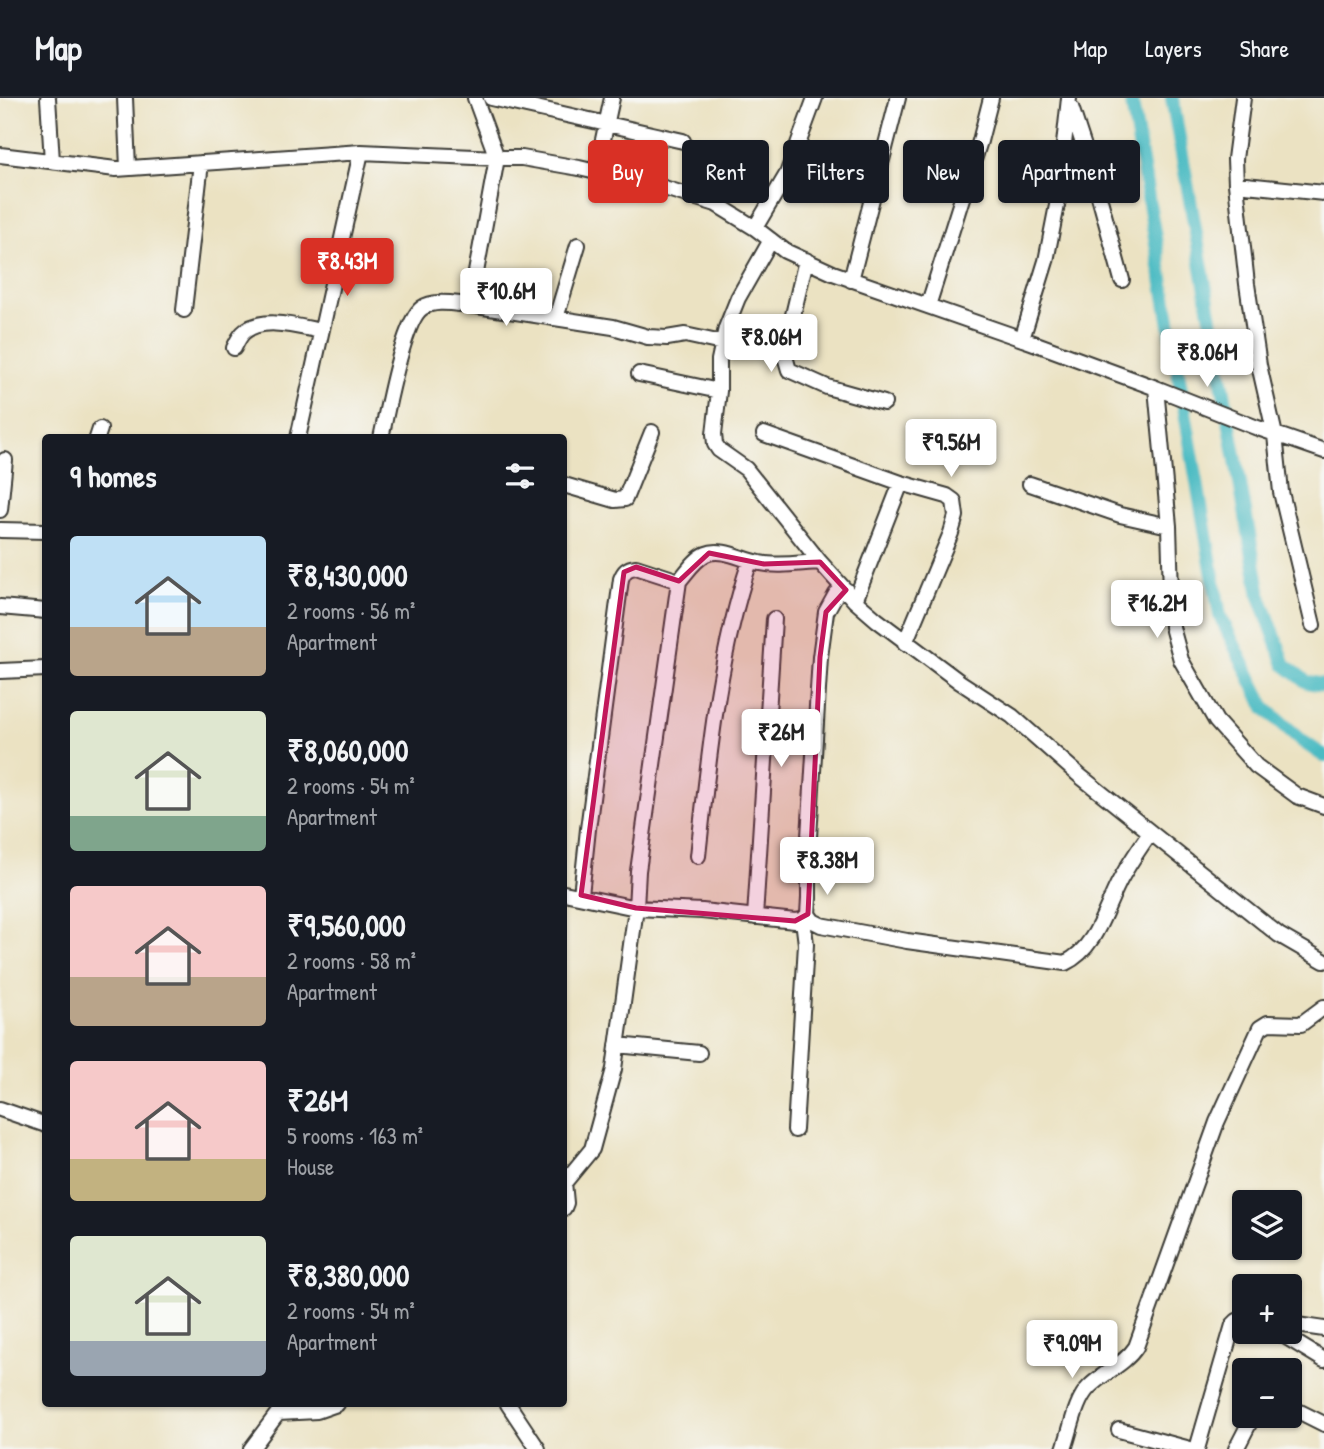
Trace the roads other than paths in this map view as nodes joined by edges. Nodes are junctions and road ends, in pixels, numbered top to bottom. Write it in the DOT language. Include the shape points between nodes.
graph roads {
  1 [pos="48,98"];
  2 [pos="125,98"];
  3 [pos="475,98"];
  4 [pos="491,98"];
  5 [pos="612,98"];
  6 [pos="815,98"];
  7 [pos="898,98"];
  8 [pos="991,98"];
  9 [pos="1243,98"];
  10 [pos="1069,99"];
  11 [pos="606,125"];
  12 [pos="603,140"];
  13 [pos="682,141"];
  14 [pos="361,152"];
  15 [pos="0,155"];
  16 [pos="497,158"];
  17 [pos="52,161"];
  18 [pos="201,163"];
  19 [pos="128,168"];
  20 [pos="588,170"];
  21 [pos="1236,184"];
  22 [pos="668,189"];
  23 [pos="1324,193"];
  24 [pos="755,228"];
  25 [pos="771,240"];
  26 [pos="578,245"];
  27 [pos="806,260"];
  28 [pos="851,279"];
  29 [pos="1122,281"];
  30 [pos="470,304"];
  31 [pos="928,306"];
  32 [pos="184,310"];
  33 [pos="556,318"];
  34 [pos="321,331"];
  35 [pos="1022,339"];
  36 [pos="722,343"];
  37 [pos="233,348"];
  38 [pos="639,374"];
  39 [pos="1162,390"];
  40 [pos="719,391"];
  41 [pos="884,403"];
  42 [pos="652,432"];
  43 [pos="299,434"];
  44 [pos="385,434"];
  45 [pos="764,434"];
  46 [pos="1275,435"];
  47 [pos="1324,451"];
  48 [pos="5,460"];
  49 [pos="901,483"];
  50 [pos="1030,484"];
  51 [pos="567,486"];
  52 [pos="0,510"];
  53 [pos="1168,526"];
  54 [pos="0,530"];
  55 [pos="42,531"];
  56 [pos="750,561"];
  57 [pos="820,562"];
  58 [pos="679,581"];
  59 [pos="850,595"];
  60 [pos="0,607"];
  61 [pos="42,611"];
  62 [pos="774,619"];
  63 [pos="1313,625"];
  64 [pos="905,643"];
  65 [pos="42,669"];
  66 [pos="0,671"];
  67 [pos="1324,806"];
  68 [pos="1150,833"];
  69 [pos="698,856"];
  70 [pos="567,893"];
  71 [pos="582,895"];
  72 [pos="636,908"];
  73 [pos="755,917"];
  74 [pos="806,917"];
  75 [pos="1324,961"];
  76 [pos="1324,1007"];
  77 [pos="617,1045"];
  78 [pos="699,1053"];
  79 [pos="0,1109"];
  80 [pos="42,1124"];
  81 [pos="795,1130"];
  82 [pos="567,1178"];
  83 [pos="1302,1326"];
  84 [pos="1232,1328"];
  85 [pos="1324,1329"];
  86 [pos="1298,1344"];
  87 [pos="1324,1360"];
  88 [pos="328,1407"];
  89 [pos="510,1407"];
  90 [pos="279,1408"];
  91 [pos="1302,1413"];
  92 [pos="1324,1424"];
  93 [pos="1247,1428"];
  94 [pos="1119,1430"];
  95 [pos="251,1449"];
  96 [pos="538,1449"];
  97 [pos="1064,1449"];
  98 [pos="1190,1449"];
  99 [pos="1197,1449"];
  100 [pos="1236,1449"];
  1 -- 17 [label="street"];
  2 -- 19 [label="street"];
  3 -- 16 [label="street"];
  4 -- 11 [label="street"];
  5 -- 11 [label="street"];
  6 -- 24 [label="street" via="786,174"];
  7 -- 28 [label="street"];
  8 -- 31 [label="street"];
  9 -- 21 [label="street"];
  10 -- 29 [label="street"];
  10 -- 35 [label="street" via="1058,200 1046,261"];
  11 -- 12 [label="street"];
  11 -- 13 [label="street"];
  14 -- 16 [label="street"];
  14 -- 18 [label="street"];
  14 -- 34 [label="street"];
  15 -- 17 [label="street"];
  16 -- 20 [label="street"];
  16 -- 30 [label="street"];
  17 -- 19 [label="street"];
  18 -- 19 [label="street"];
  18 -- 32 [label="street"];
  21 -- 23 [label="street"];
  21 -- 46 [label="street" via="1259,365"];
  22 -- 24 [label="street" via="716,204"];
  24 -- 25 [label="street"];
  25 -- 27 [label="street"];
  25 -- 36 [label="street" via="738,298"];
  26 -- 33 [label="street"];
  27 -- 28 [label="street"];
  27 -- 41 [label="street" via="785,364 827,387"];
  28 -- 31 [label="street"];
  30 -- 33 [label="street"];
  30 -- 44 [label="street" via="438,302 422,308 411,322"];
  31 -- 35 [label="street"];
  33 -- 36 [label="street" via="648,337 685,335"];
  34 -- 37 [label="street" via="288,325 253,326"];
  34 -- 43 [label="street"];
  35 -- 39 [label="street"];
  36 -- 40 [label="street"];
  38 -- 40 [label="street"];
  39 -- 46 [label="street"];
  39 -- 53 [label="street"];
  40 -- 57 [label="street" via="715,444 746,469"];
  42 -- 51 [label="street" via="625,499"];
  45 -- 49 [label="street"];
  46 -- 47 [label="street"];
  46 -- 63 [label="street" via="1281,492"];
  48 -- 52 [label="street"];
  49 -- 59 [label="street"];
  49 -- 64 [label="street" via="947,496 956,506 951,533"];
  50 -- 53 [label="street"];
  53 -- 67 [label="street" via="1172,627 1181,660 1216,721 1256,766 1297,796"];
  54 -- 55 [label="street"];
  56 -- 57 [label="street" via="782,565"];
  56 -- 58 [label="street" via="709,553"];
  56 -- 69 [label="street" via="720,673"];
  57 -- 59 [label="street"];
  58 -- 71 [label="street" via="636,567 628,568 621,579"];
  58 -- 72 [label="street"];
  59 -- 64 [label="street"];
  59 -- 74 [label="street" via="836,594 826,612"];
  60 -- 61 [label="street"];
  62 -- 73 [label="street"];
  64 -- 68 [label="street" via="1012,716"];
  65 -- 66 [label="street"];
  68 -- 74 [label="street" via="1090,942 1065,963 907,941 821,925"];
  68 -- 75 [label="street" via="1279,935"];
  70 -- 71 [label="street"];
  71 -- 72 [label="street"];
  72 -- 73 [label="street"];
  72 -- 77 [label="street"];
  73 -- 74 [label="street"];
  74 -- 81 [label="street"];
  76 -- 97 [label="street" via="1301,1024 1268,1023 1260,1028 1217,1122 1136,1347 1088,1388"];
  77 -- 78 [label="street"];
  77 -- 82 [label="street" via="592,1149"];
  79 -- 80 [label="street"];
  83 -- 85 [label="street"];
  84 -- 99 [label="street"];
  86 -- 87 [label="street"];
  88 -- 90 [label="street" via="317,1411"];
  89 -- 96 [label="street"];
  90 -- 95 [label="street"];
  91 -- 92 [label="street"];
  93 -- 100 [label="street"];
  94 -- 98 [label="street"];
}
